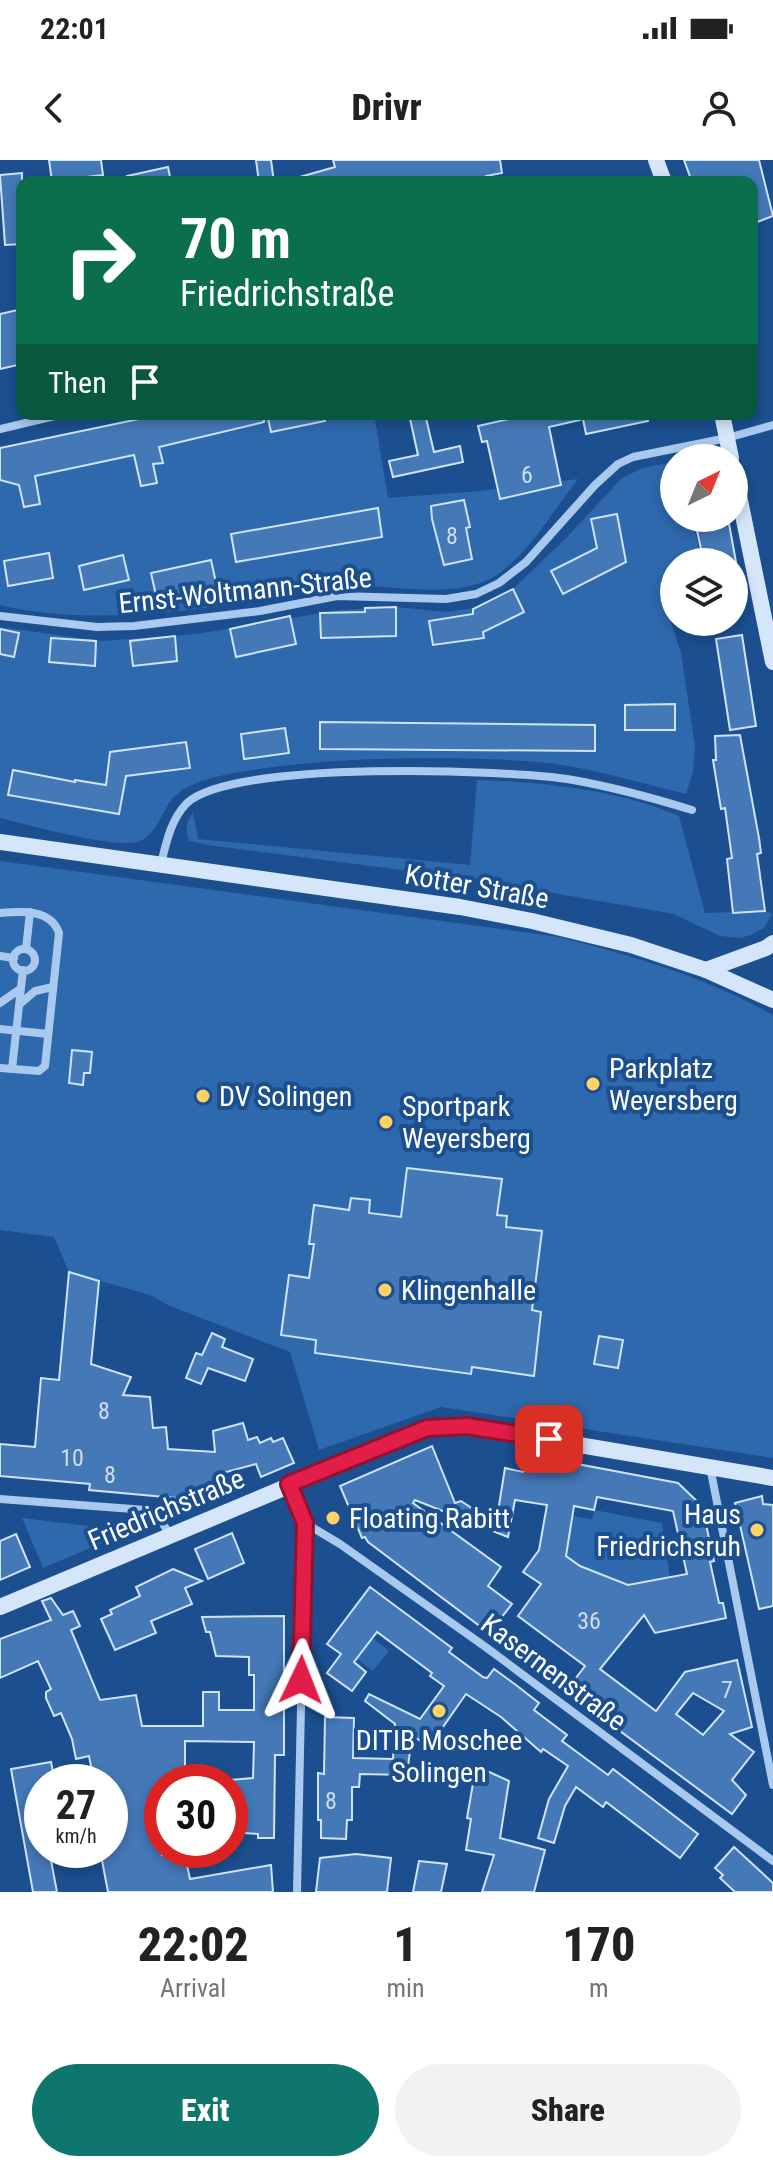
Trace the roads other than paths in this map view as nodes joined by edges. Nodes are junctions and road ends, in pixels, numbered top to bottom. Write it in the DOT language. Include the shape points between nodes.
graph roads {
  1 [pos="38,420"];
  2 [pos="723,420"];
  3 [pos="773,425"];
  4 [pos="0,429"];
  5 [pos="727,438"];
  6 [pos="728,444"];
  7 [pos="746,532"];
  8 [pos="0,616"];
  9 [pos="773,662"];
  10 [pos="692,810"];
  11 [pos="0,842"];
  12 [pos="161,865"];
  13 [pos="30,912"];
  14 [pos="0,913"];
  15 [pos="773,943"];
  16 [pos="26,949"];
  17 [pos="0,956"];
  18 [pos="14,958"];
  19 [pos="35,961"];
  20 [pos="56,964"];
  21 [pos="23,970"];
  22 [pos="706,970"];
  23 [pos="53,987"];
  24 [pos="21,989"];
  25 [pos="773,1000"];
  26 [pos="0,1003"];
  27 [pos="19,1005"];
  28 [pos="0,1029"];
  29 [pos="16,1030"];
  30 [pos="48,1034"];
  31 [pos="0,1068"];
  32 [pos="12,1069"];
  33 [pos="709,1466"];
  34 [pos="773,1478"];
  35 [pos="289,1484"];
  36 [pos="0,1499"];
  37 [pos="305,1523"];
  38 [pos="170,1535"];
  39 [pos="0,1607"];
  40 [pos="773,1785"];
  41 [pos="773,1861"];
  42 [pos="297,1892"];
  1 -- 4 [label="street"];
  2 -- 5 [label="street"];
  3 -- 5 [label="street, Ernst-Woltmann-Straße"];
  5 -- 6 [label="street"];
  5 -- 8 [label="street, Ernst-Woltmann-Straße" via="618,464 526,562 476,594 446,599 337,596 134,626"];
  7 -- 9 [label="street"];
  10 -- 12 [label="street" via="606,786 541,776 332,772 219,788 190,801 169,832"];
  11 -- 12 [label="street, Kotter Straße"];
  12 -- 22 [label="street, Kotter Straße" via="532,921"];
  13 -- 14 [label="street"];
  13 -- 16 [label="street"];
  13 -- 20 [label="street" via="58,928"];
  15 -- 22 [label="street"];
  16 -- 18 [label="street"];
  16 -- 19 [label="street"];
  17 -- 18 [label="street"];
  18 -- 21 [label="street"];
  19 -- 20 [label="street"];
  19 -- 21 [label="street"];
  20 -- 23 [label="street"];
  21 -- 24 [label="street"];
  22 -- 25 [label="street, Kotter Straße"];
  23 -- 27 [label="street" via="35,991"];
  23 -- 30 [label="street"];
  24 -- 26 [label="street"];
  24 -- 27 [label="street"];
  27 -- 29 [label="street"];
  28 -- 29 [label="street"];
  29 -- 30 [label="street"];
  29 -- 32 [label="street"];
  30 -- 32 [label="street" via="43,1069"];
  31 -- 32 [label="street"];
  33 -- 34 [label="street, Friedrichstraße"];
  33 -- 35 [label="street, Friedrichstraße" via="446,1426 427,1428"];
  33 -- 40 [label="street"];
  35 -- 37 [label="street"];
  35 -- 38 [label="street, Friedrichstraße"];
  36 -- 38 [label="street" via="146,1510"];
  37 -- 41 [label="street, Kasernenstraße" via="487,1648"];
  37 -- 42 [label="street"];
  38 -- 39 [label="street, Friedrichstraße"];
}
